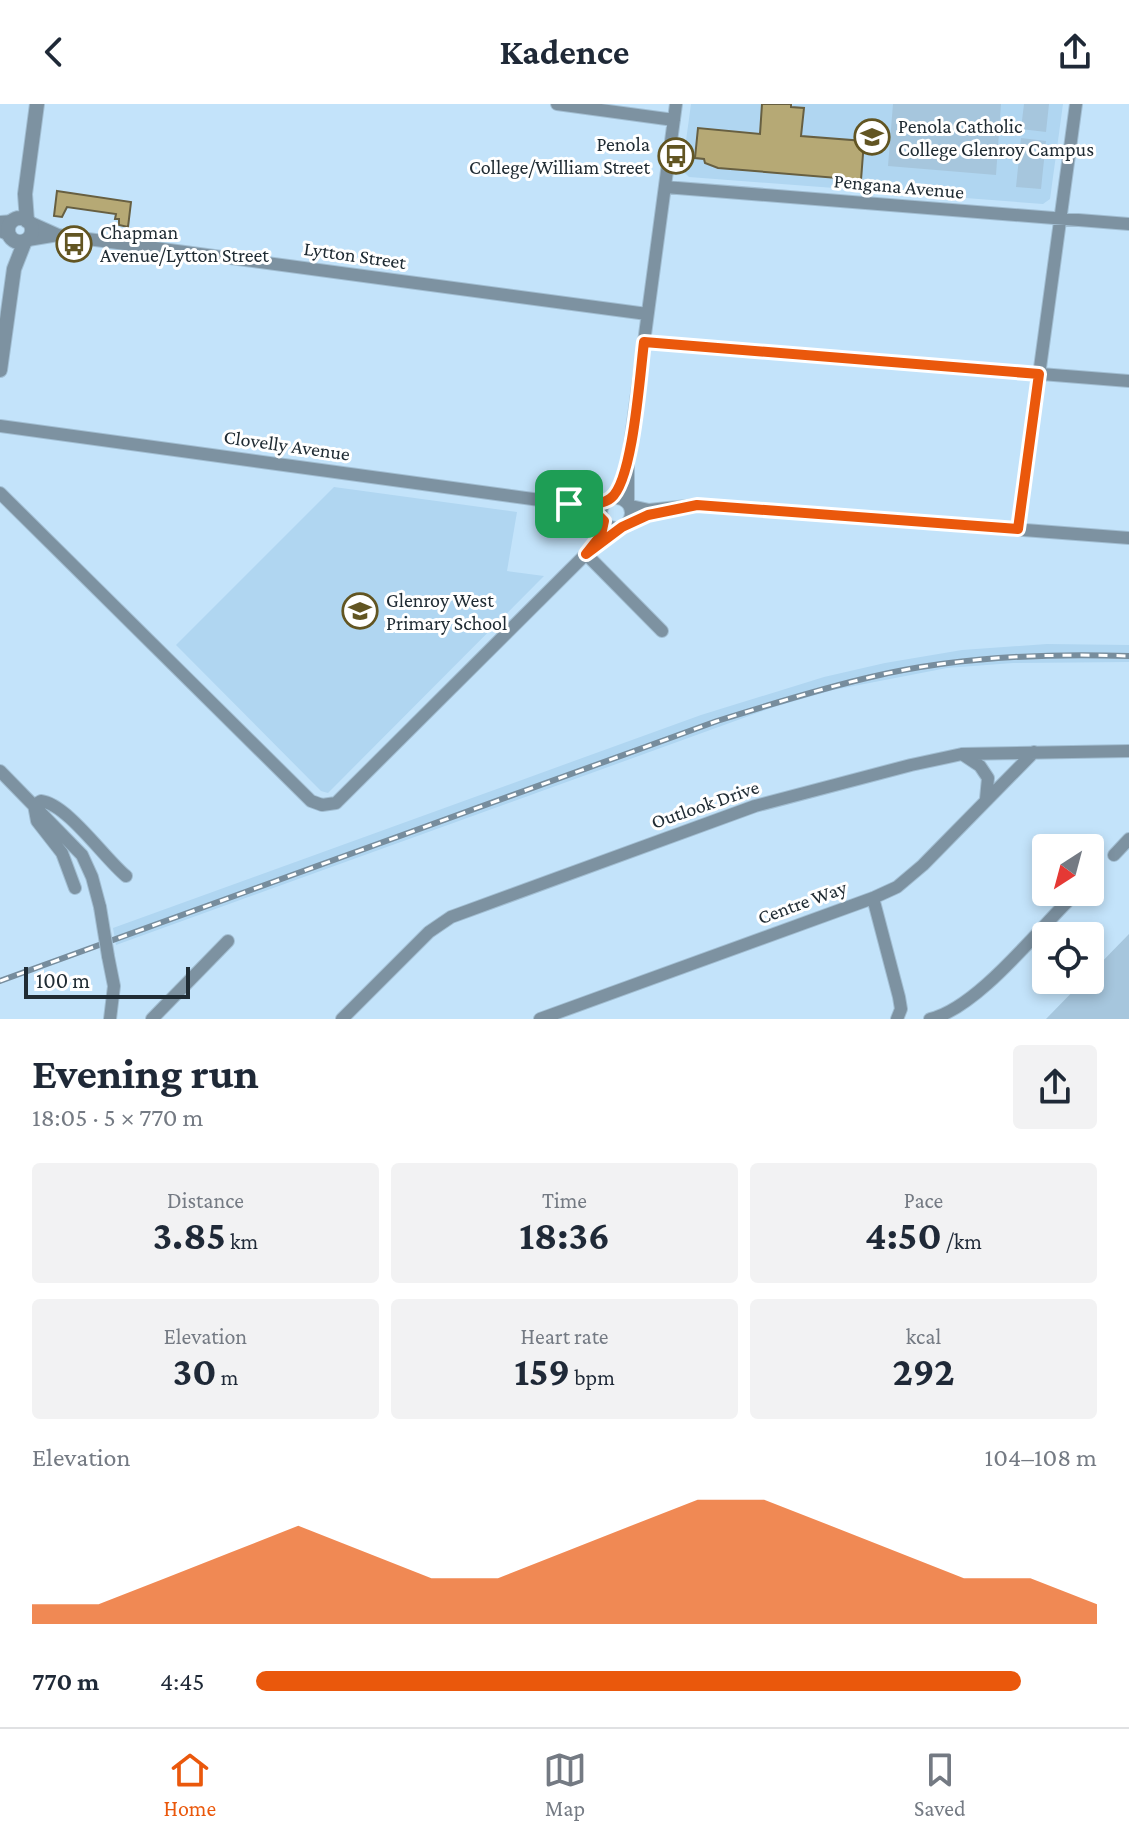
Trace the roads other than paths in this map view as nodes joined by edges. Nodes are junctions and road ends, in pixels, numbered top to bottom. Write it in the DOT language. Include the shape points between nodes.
graph roads {
  1 [pos="37,104"];
  2 [pos="557,104"];
  3 [pos="676,104"];
  4 [pos="1076,104"];
  5 [pos="674,120"];
  6 [pos="665,187"];
  7 [pos="1059,219"];
  8 [pos="1129,224"];
  9 [pos="16,229"];
  10 [pos="647,314"];
  11 [pos="644,342"];
  12 [pos="0,370"];
  13 [pos="1039,374"];
  14 [pos="1129,381"];
  15 [pos="0,426"];
  16 [pos="628,461"];
  17 [pos="0,493"];
  18 [pos="609,500"];
  19 [pos="569,504"];
  20 [pos="629,504"];
  21 [pos="670,508"];
  22 [pos="603,519"];
  23 [pos="624,526"];
  24 [pos="1018,529"];
  25 [pos="1129,538"];
  26 [pos="586,554"];
  27 [pos="662,631"];
  28 [pos="1129,751"];
  29 [pos="1034,752"];
  30 [pos="962,754"];
  31 [pos="0,771"];
  32 [pos="985,802"];
  33 [pos="34,805"];
  34 [pos="1129,839"];
  35 [pos="1114,855"];
  36 [pos="126,876"];
  37 [pos="75,888"];
  38 [pos="873,898"];
  39 [pos="1063,906"];
  40 [pos="228,941"];
  41 [pos="898,1017"];
  42 [pos="110,1019"];
  43 [pos="152,1019"];
  44 [pos="342,1019"];
  45 [pos="540,1019"];
  46 [pos="913,1019"];
  47 [pos="930,1019"];
  1 -- 9 [label="street"];
  2 -- 5 [label="street"];
  3 -- 5 [label="street"];
  4 -- 7 [label="street"];
  5 -- 6 [label="street"];
  6 -- 7 [label="street, Pengana Avenue"];
  6 -- 10 [label="street"];
  7 -- 8 [label="street, Pengana Avenue"];
  7 -- 13 [label="street"];
  9 -- 10 [label="street, Lytton Street"];
  9 -- 12 [label="street"];
  10 -- 11 [label="street"];
  11 -- 13 [label="street"];
  11 -- 16 [label="street"];
  13 -- 14 [label="street"];
  13 -- 24 [label="street"];
  15 -- 19 [label="street, Clovelly Avenue"];
  16 -- 18 [label="street"];
  16 -- 20 [label="street"];
  17 -- 26 [label="street" via="311,801 322,805 336,803"];
  18 -- 19 [label="street, Clovelly Avenue"];
  18 -- 20 [label="street"];
  18 -- 22 [label="street"];
  19 -- 22 [label="street, Clovelly Avenue"];
  20 -- 21 [label="street" via="649,510"];
  20 -- 23 [label="street" via="631,516"];
  21 -- 23 [label="street"];
  21 -- 24 [label="street" via="697,505"];
  22 -- 23 [label="street" via="612,527"];
  22 -- 26 [label="street" via="601,535"];
  23 -- 26 [label="street"];
  24 -- 25 [label="street"];
  26 -- 27 [label="street"];
  28 -- 29 [label="street, Outlook Drive"];
  29 -- 30 [label="street, Outlook Drive"];
  29 -- 32 [label="street, Centre Way"];
  30 -- 32 [label="street" via="988,778"];
  30 -- 44 [label="street, Outlook Drive" via="755,806 451,917 429,932"];
  31 -- 33 [label="street"];
  32 -- 38 [label="street, Centre Way" via="923,865 897,887"];
  33 -- 36 [label="street" via="54,805"];
  33 -- 37 [label="street" via="37,821 66,860"];
  33 -- 42 [label="street, bridge" via="82,855 92,877 114,986"];
  34 -- 35 [label="street"];
  38 -- 41 [label="street" via="899,997"];
  38 -- 45 [label="street, Centre Way"];
  39 -- 47 [label="street" via="972,999"];
  40 -- 43 [label="street"];
  41 -- 46 [label="street"];
}
